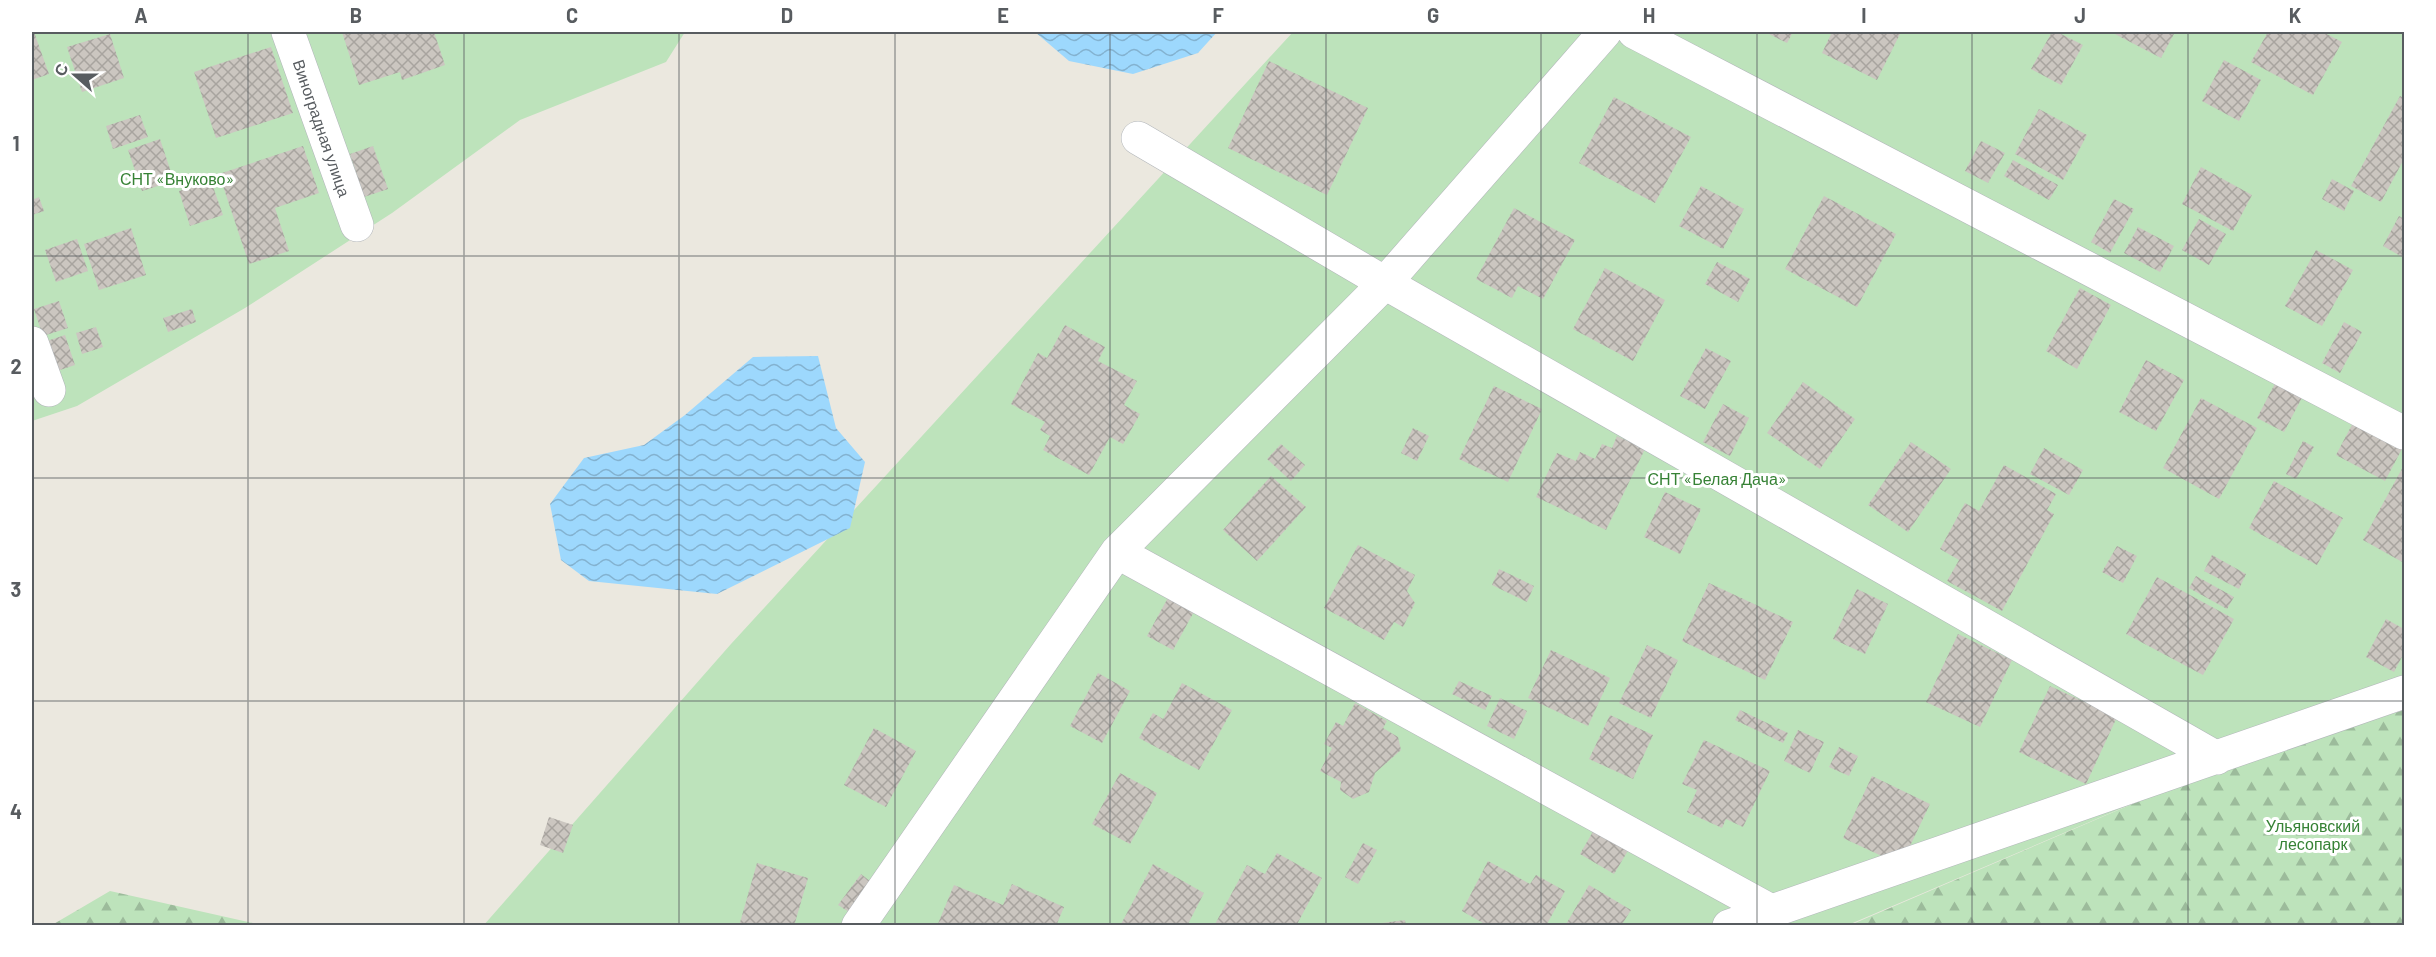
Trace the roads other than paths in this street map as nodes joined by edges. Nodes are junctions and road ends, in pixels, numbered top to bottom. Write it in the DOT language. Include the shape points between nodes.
graph roads {
  1 [pos="288,32"];
  2 [pos="1605,32"];
  3 [pos="1634,32"];
  4 [pos="1138,138"];
  5 [pos="357,225"];
  6 [pos="1385,282"];
  7 [pos="32,343"];
  8 [pos="49,390"];
  9 [pos="2404,433"];
  10 [pos="1116,552"];
  11 [pos="2404,692"];
  12 [pos="2217,758"];
  13 [pos="1773,912"];
  14 [pos="858,926"];
  15 [pos="1729,926"];
  1 -- 5 [label="street, Виноградная улица"];
  2 -- 6 [label="street"];
  3 -- 9 [label="street"];
  4 -- 6 [label="street"];
  6 -- 10 [label="street"];
  6 -- 12 [label="street"];
  7 -- 8 [label="street"];
  10 -- 13 [label="street"];
  10 -- 14 [label="street"];
  11 -- 12 [label="street"];
  12 -- 13 [label="street"];
  13 -- 15 [label="street"];
}
